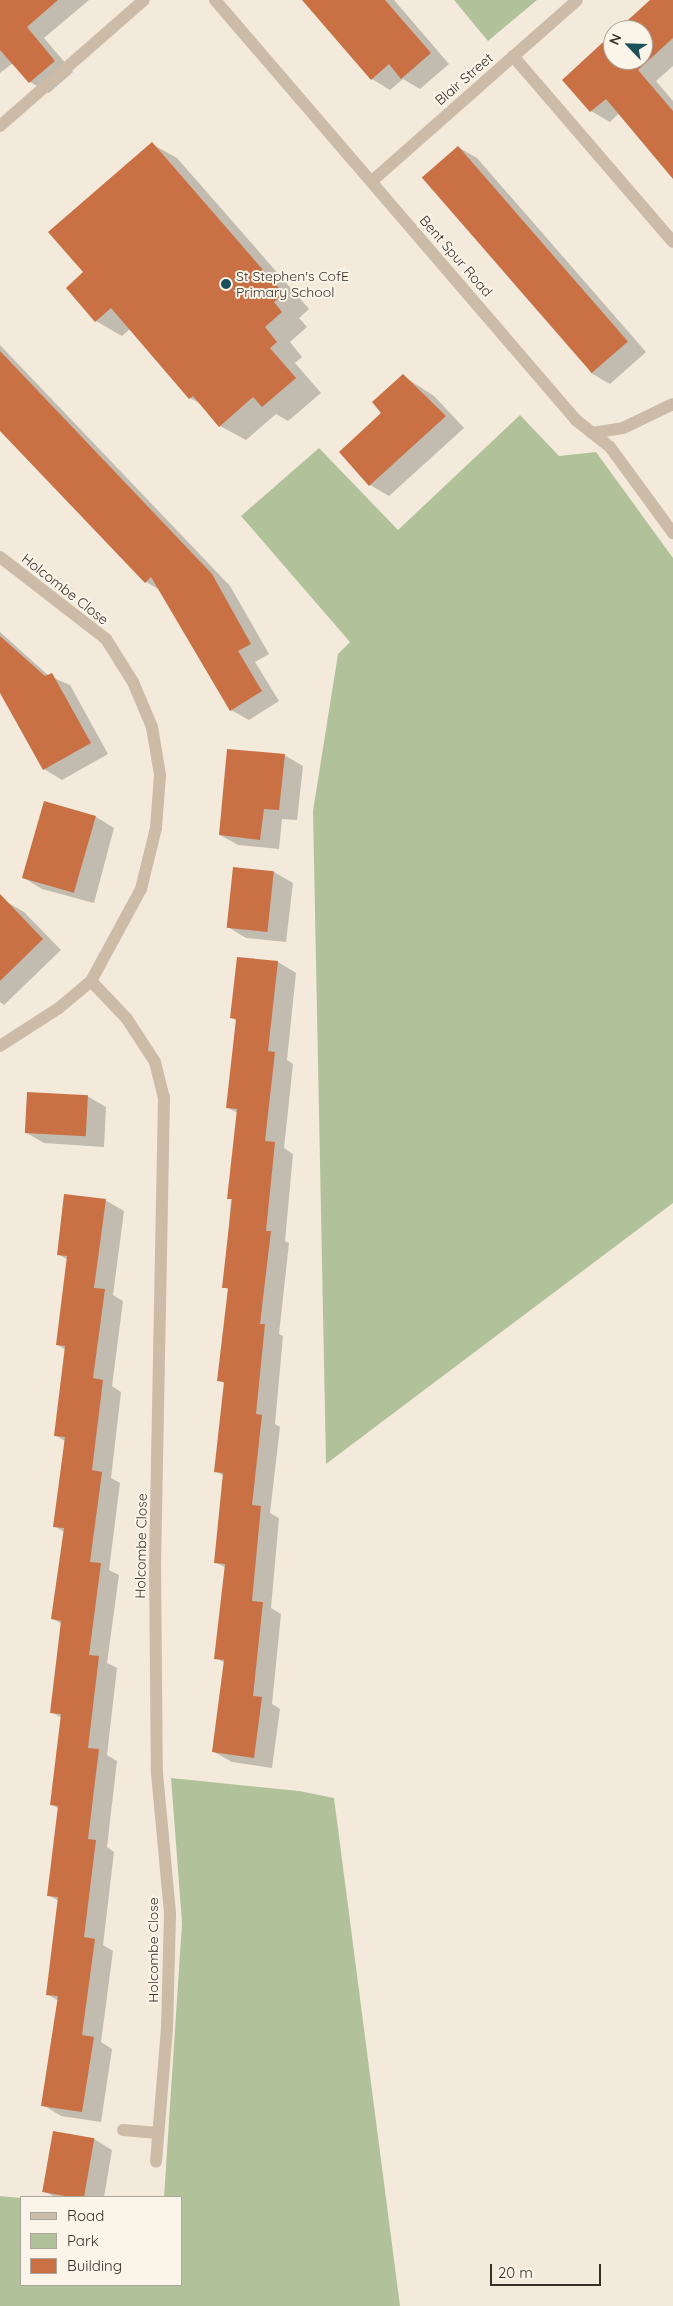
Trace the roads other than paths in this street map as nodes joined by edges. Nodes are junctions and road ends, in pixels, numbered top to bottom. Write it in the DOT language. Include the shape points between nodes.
graph roads {
  1 [pos="144,0"];
  2 [pos="215,0"];
  3 [pos="577,0"];
  4 [pos="513,56"];
  5 [pos="0,126"];
  6 [pos="372,181"];
  7 [pos="673,242"];
  8 [pos="673,404"];
  9 [pos="592,433"];
  10 [pos="673,533"];
  11 [pos="0,557"];
  12 [pos="91,981"];
  13 [pos="0,1046"];
  14 [pos="123,2130"];
  15 [pos="158,2134"];
  16 [pos="156,2162"];
  1 -- 5 [label="street"];
  2 -- 6 [label="street, Bent Spur Road"];
  3 -- 4 [label="street, Blair Street"];
  4 -- 6 [label="street, Blair Street"];
  4 -- 7 [label="street"];
  6 -- 9 [label="street, Bent Spur Road" via="576,420"];
  8 -- 9 [label="street" via="623,428"];
  9 -- 10 [label="street, Bent Spur Road" via="610,447"];
  11 -- 12 [label="street, Holcombe Close" via="106,639 133,682 152,727 160,774 156,828 141,889"];
  12 -- 13 [label="street, Holcombe Close" via="59,1008"];
  12 -- 15 [label="street, Holcombe Close" via="127,1019 155,1062 164,1097 155,1561 158,1773 170,1914 167,2028"];
  14 -- 15 [label="street"];
  15 -- 16 [label="street, Holcombe Close"];
}
